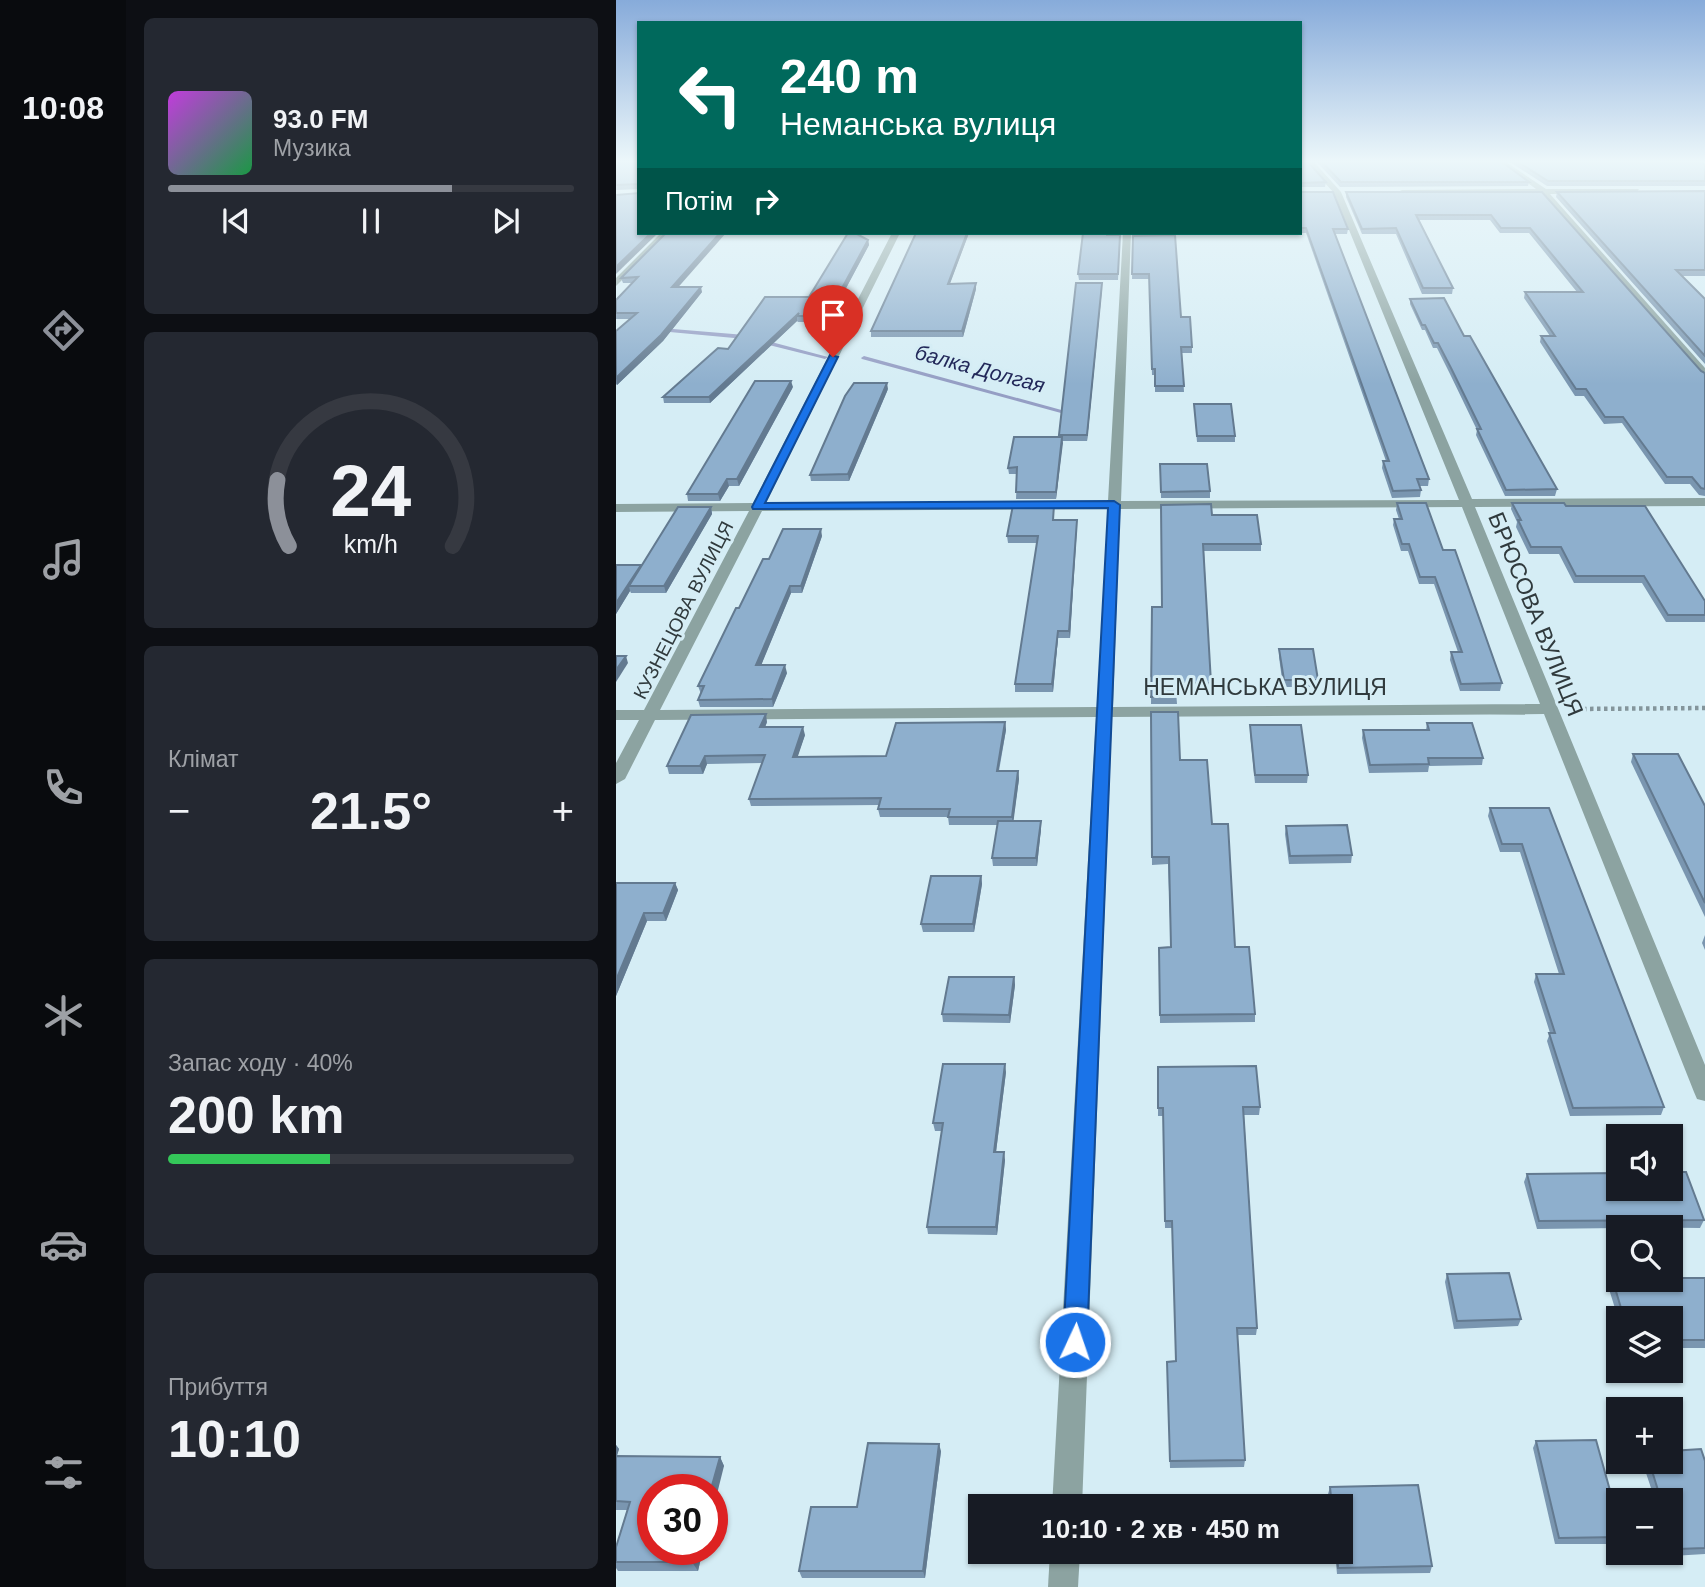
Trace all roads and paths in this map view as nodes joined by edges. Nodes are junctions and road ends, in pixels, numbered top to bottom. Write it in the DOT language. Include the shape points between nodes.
graph roads {
  1 [pos="662,236"];
  2 [pos="894,236"];
  3 [pos="1127,236"];
  4 [pos="1356,236"];
  5 [pos="1584,236"];
  6 [pos="616,283"];
  7 [pos="1705,374"];
  8 [pos="1705,502"];
  9 [pos="1467,503"];
  10 [pos="1114,505"];
  11 [pos="758,507"];
  12 [pos="616,508"];
  13 [pos="1705,708"];
  14 [pos="1549,709"];
  15 [pos="1105,710"];
  16 [pos="616,715"];
  17 [pos="651,715"];
  18 [pos="616,779"];
  19 [pos="1705,1092"];
  20 [pos="1068,1494"];
  21 [pos="1064,1564"];
  22 [pos="1063,1587"];
  1 -- 6 [label="street"];
  2 -- 11 [label="street, КУЗНЕЦОВА ВУЛИЦЯ"];
  3 -- 10 [label="street"];
  4 -- 9 [label="street, БРЮСОВА ВУЛИЦЯ"];
  5 -- 7 [label="street"];
  8 -- 9 [label="street"];
  9 -- 10 [label="street"];
  9 -- 14 [label="street, БРЮСОВА ВУЛИЦЯ"];
  10 -- 11 [label="street"];
  10 -- 15 [label="street"];
  11 -- 12 [label="street"];
  11 -- 17 [label="street, КУЗНЕЦОВА ВУЛИЦЯ"];
  13 -- 14 [label="path"];
  14 -- 15 [label="street, НЕМАНСЬКА ВУЛИЦЯ"];
  14 -- 19 [label="street, БРЮСОВА ВУЛИЦЯ"];
  15 -- 17 [label="street, НЕМАНСЬКА ВУЛИЦЯ"];
  15 -- 20 [label="street"];
  16 -- 17 [label="street, НЕМАНСЬКА ВУЛИЦЯ"];
  17 -- 18 [label="street, КУЗНЕЦОВА ВУЛИЦЯ"];
  21 -- 22 [label="street"];
}
